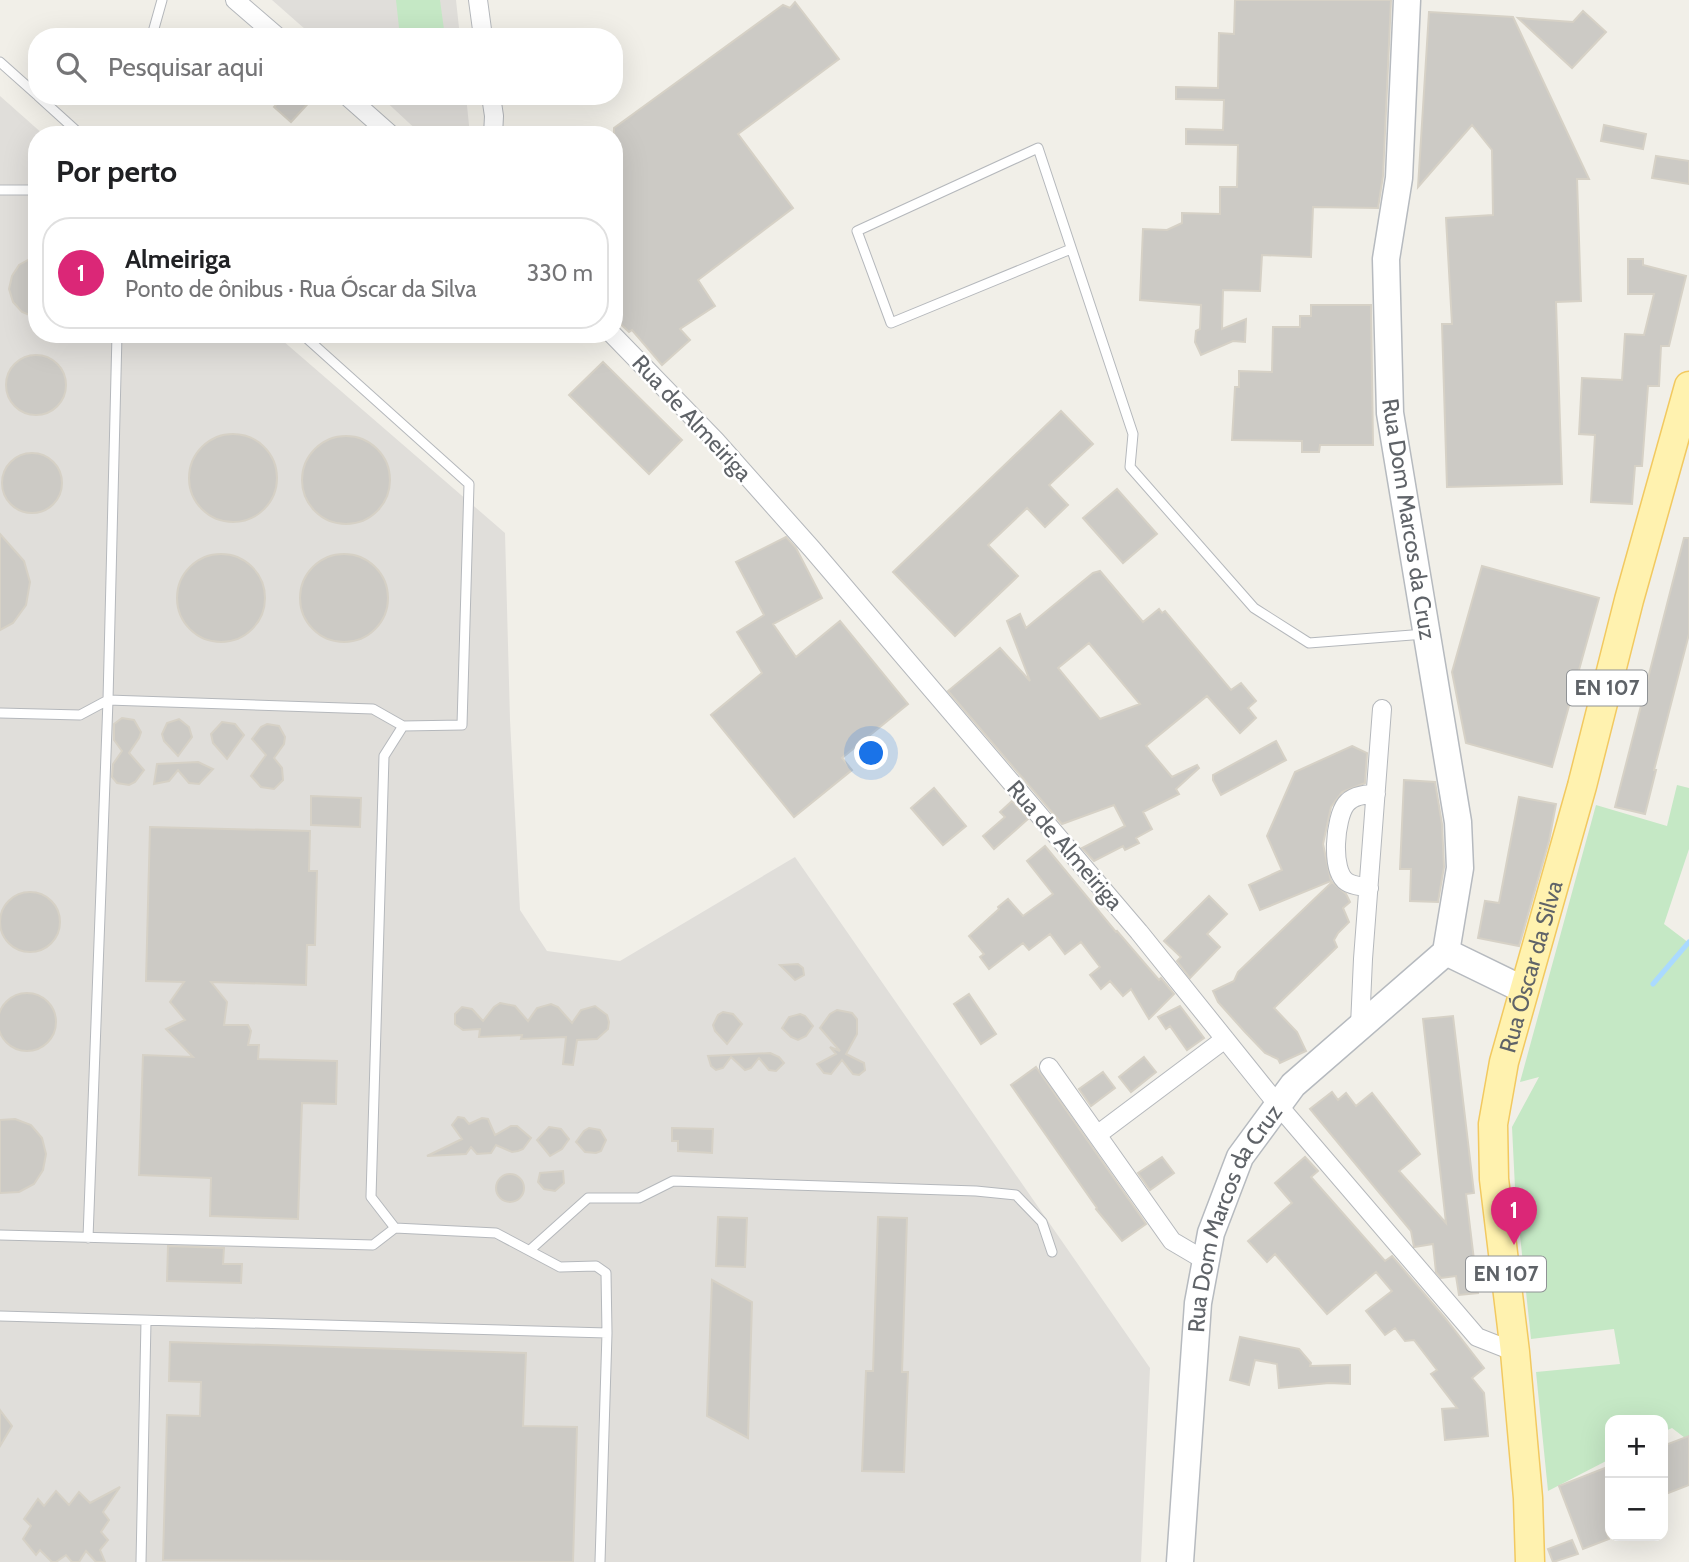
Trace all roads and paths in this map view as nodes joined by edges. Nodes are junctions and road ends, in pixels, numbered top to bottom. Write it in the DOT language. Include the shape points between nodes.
graph roads {
  1 [pos="162,0"];
  2 [pos="235,0"];
  3 [pos="478,0"];
  4 [pos="1407,0"];
  5 [pos="154,28"];
  6 [pos="268,28"];
  7 [pos="482,28"];
  8 [pos="0,62"];
  9 [pos="28,88"];
  10 [pos="47,105"];
  11 [pos="357,105"];
  12 [pos="492,105"];
  13 [pos="71,126"];
  14 [pos="381,126"];
  15 [pos="493,126"];
  16 [pos="0,190"];
  17 [pos="28,190"];
  18 [pos="1071,248"];
  19 [pos="117,343"];
  20 [pos="313,343"];
  21 [pos="621,343"];
  22 [pos="1689,386"];
  23 [pos="1427,633"];
  24 [pos="108,700"];
  25 [pos="1382,709"];
  26 [pos="0,713"];
  27 [pos="403,726"];
  28 [pos="1376,794"];
  29 [pos="1368,888"];
  30 [pos="1446,952"];
  31 [pos="1524,990"];
  32 [pos="1360,1026"];
  33 [pos="1225,1039"];
  34 [pos="1049,1067"];
  35 [pos="1278,1105"];
  36 [pos="1097,1135"];
  37 [pos="394,1228"];
  38 [pos="0,1235"];
  39 [pos="88,1238"];
  40 [pos="530,1250"];
  41 [pos="1052,1252"];
  42 [pos="1206,1261"];
  43 [pos="0,1316"];
  44 [pos="146,1321"];
  45 [pos="607,1333"];
  46 [pos="1515,1352"];
  47 [pos="141,1562"];
  48 [pos="600,1562"];
  49 [pos="1180,1562"];
  50 [pos="1530,1562"];
  1 -- 5 [label="lane"];
  2 -- 6 [label="street"];
  3 -- 7 [label="street"];
  4 -- 23 [label="street, Rua Dom Marcos da Cruz" via="1399,178 1386,259 1390,412"];
  8 -- 9 [label="lane"];
  10 -- 13 [label="lane"];
  11 -- 14 [label="street"];
  12 -- 15 [label="street"];
  16 -- 17 [label="lane"];
  18 -- 18 [label="lane" via="1038,148 857,231 891,323"];
  18 -- 23 [label="lane" via="1133,434 1130,467 1254,608 1308,643"];
  19 -- 24 [label="lane"];
  20 -- 27 [label="lane" via="469,484 462,725"];
  21 -- 33 [label="street, Rua de Almeiriga" via="812,549"];
  22 -- 31 [label="main road, Rua Óscar da Silva / EN 107"];
  23 -- 30 [label="street, Rua Dom Marcos da Cruz" via="1458,822 1460,868"];
  24 -- 26 [label="lane" via="80,715"];
  24 -- 27 [label="lane" via="373,709"];
  24 -- 39 [label="lane"];
  25 -- 28 [label="street"];
  27 -- 37 [label="lane" via="384,756 371,1197"];
  28 -- 29 [label="street"];
  28 -- 29 [label="street" via="1347,802 1340,814 1336,850 1341,876"];
  29 -- 32 [label="street"];
  30 -- 31 [label="street"];
  30 -- 32 [label="street, Rua Dom Marcos da Cruz"];
  31 -- 46 [label="main road, Rua Óscar da Silva / EN 107" via="1493,1124 1494,1180"];
  32 -- 35 [label="street, Rua Dom Marcos da Cruz" via="1293,1085"];
  33 -- 35 [label="street, Rua de Almeiriga"];
  33 -- 36 [label="street"];
  34 -- 36 [label="street"];
  35 -- 42 [label="street, Rua Dom Marcos da Cruz" via="1240,1157 1211,1233"];
  35 -- 46 [label="street, Rua de Almeiriga" via="1477,1337"];
  36 -- 42 [label="street" via="1172,1241"];
  37 -- 39 [label="lane" via="373,1245"];
  37 -- 40 [label="lane" via="496,1233"];
  38 -- 39 [label="lane"];
  40 -- 41 [label="lane" via="588,1198 639,1198 673,1181 1016,1195 1042,1222"];
  40 -- 45 [label="lane" via="560,1267 596,1266 606,1273"];
  42 -- 49 [label="street, Rua Dom Marcos da Cruz" via="1198,1304"];
  43 -- 44 [label="lane"];
  44 -- 45 [label="lane"];
  44 -- 47 [label="lane"];
  45 -- 48 [label="lane"];
  46 -- 50 [label="main road, Rua Óscar da Silva / EN 107"];
}
